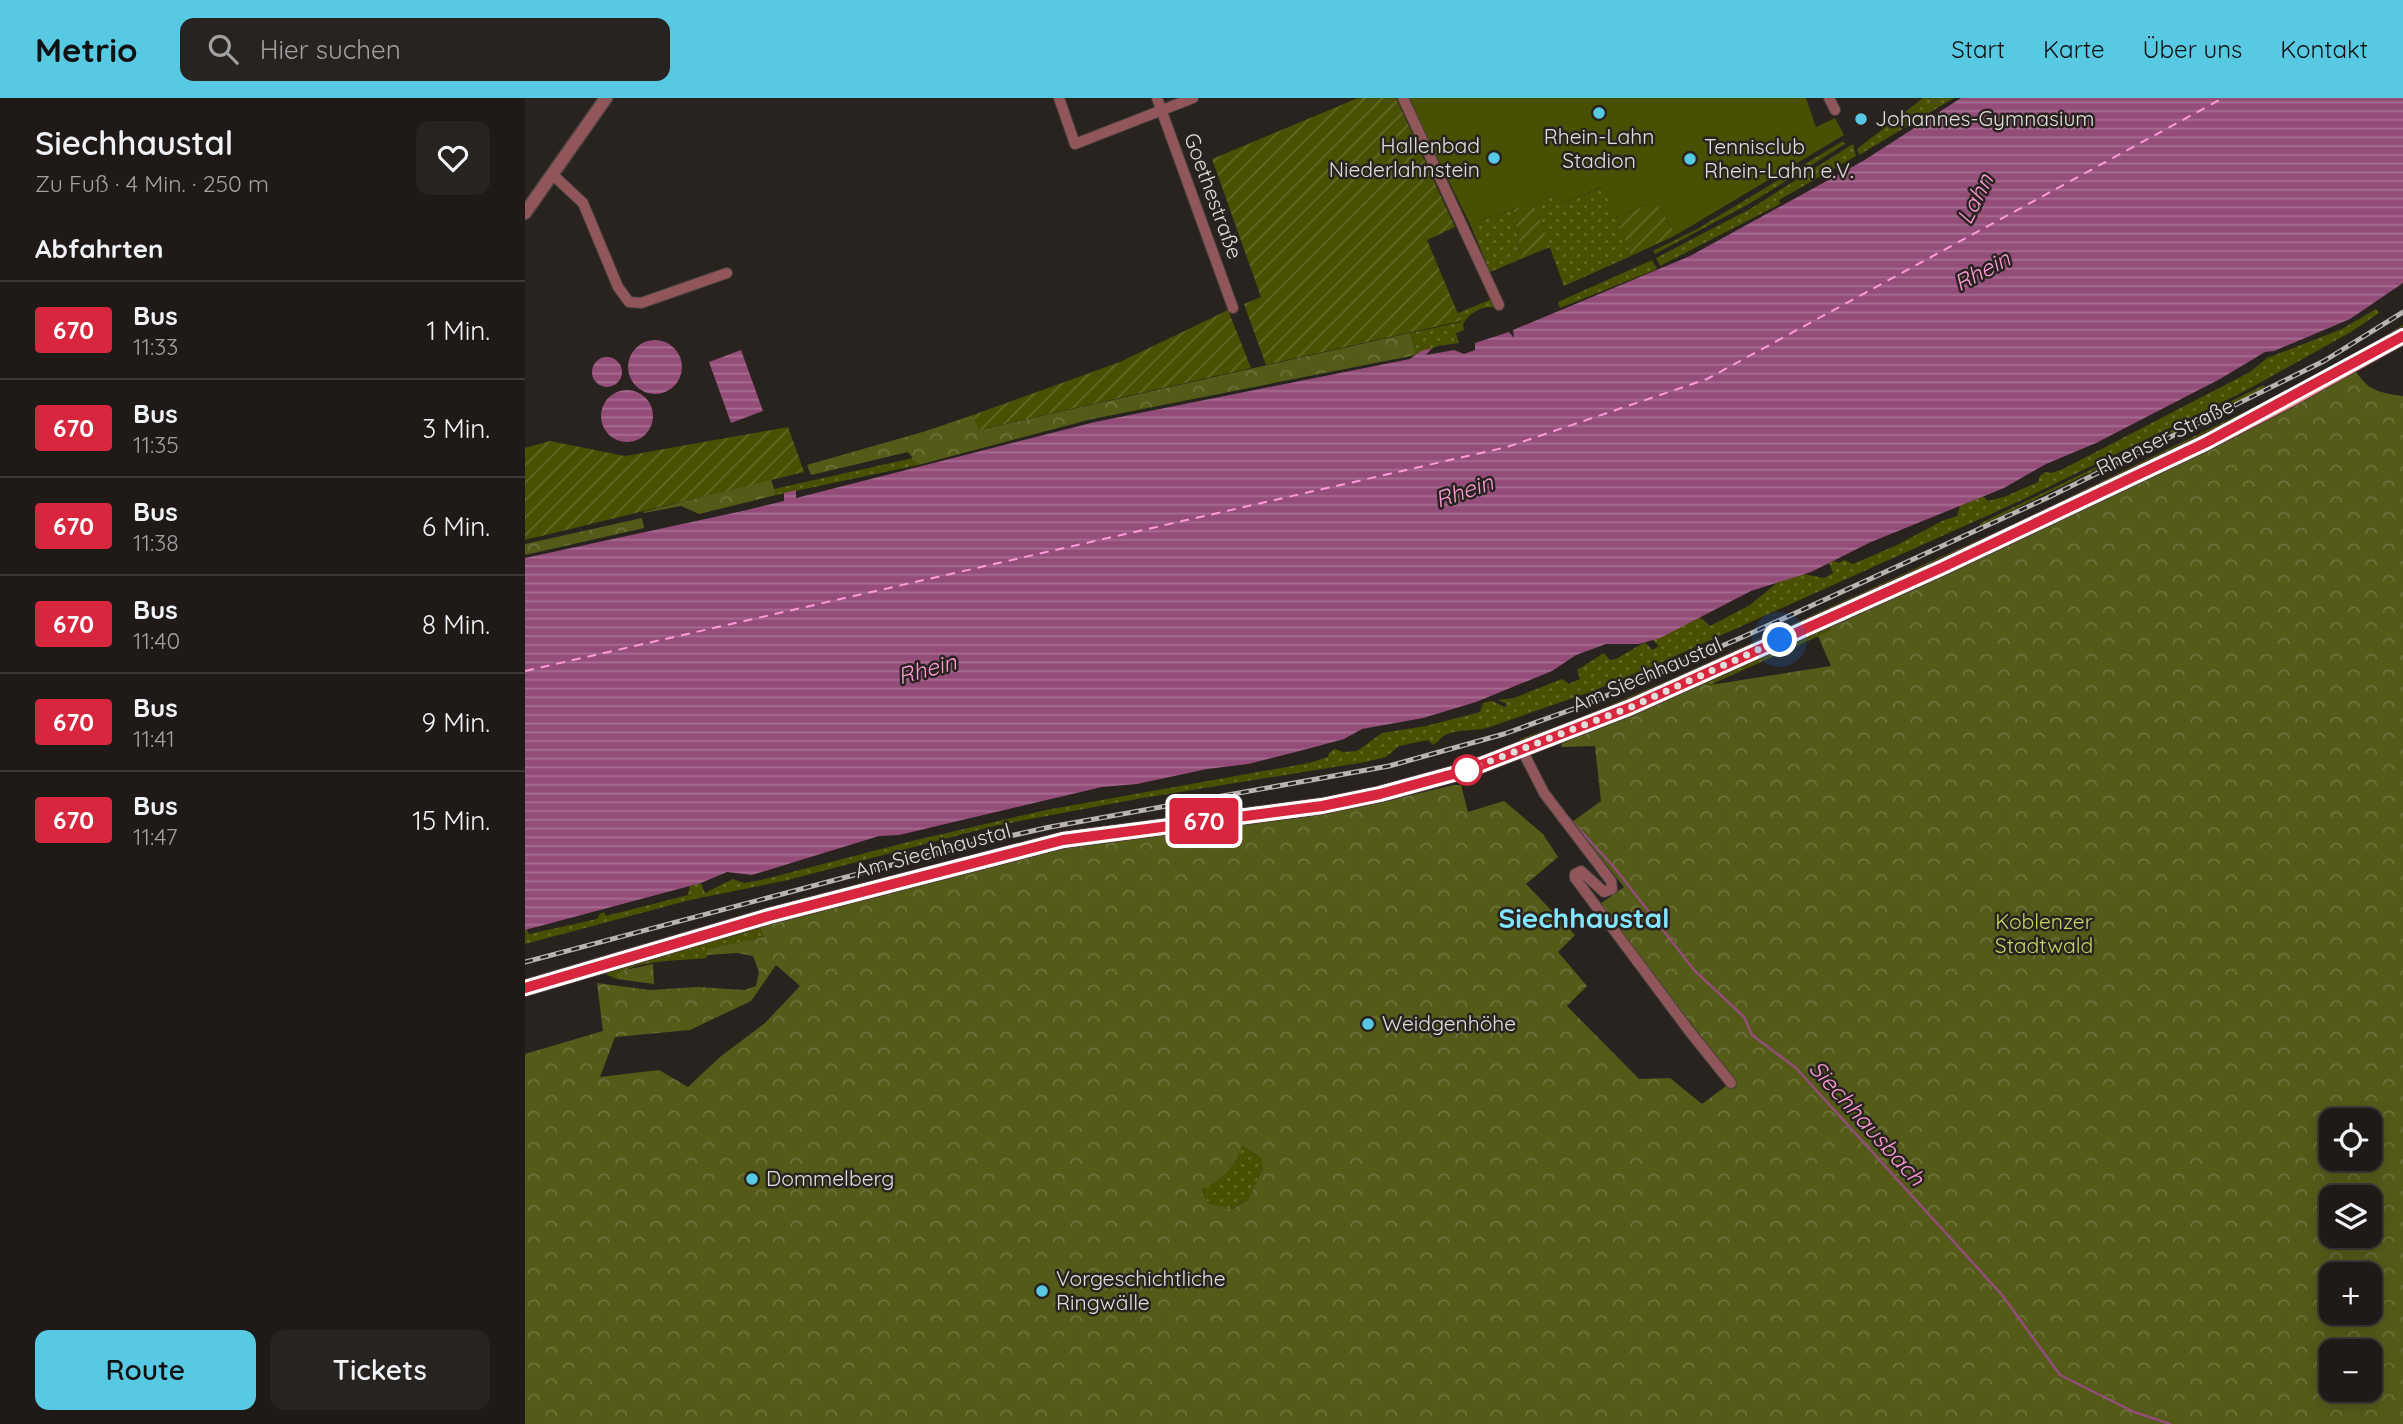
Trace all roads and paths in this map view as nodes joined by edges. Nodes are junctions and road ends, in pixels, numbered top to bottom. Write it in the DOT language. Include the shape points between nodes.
graph roads {
  1 [pos="606,98"];
  2 [pos="1059,98"];
  3 [pos="1157,98"];
  4 [pos="1193,98"];
  5 [pos="1403,98"];
  6 [pos="1829,98"];
  7 [pos="1835,110"];
  8 [pos="1162,111"];
  9 [pos="552,174"];
  10 [pos="525,213"];
  11 [pos="727,273"];
  12 [pos="1499,305"];
  13 [pos="1233,307"];
  14 [pos="2403,336"];
  15 [pos="1941,568"];
  16 [pos="1522,751"];
  17 [pos="525,988"];
  18 [pos="1731,1083"];
  1 -- 9 [label="street"];
  2 -- 8 [label="street" via="1075,144"];
  3 -- 8 [label="street, Goethestraße"];
  4 -- 8 [label="street"];
  5 -- 12 [label="street"];
  6 -- 7 [label="street"];
  8 -- 13 [label="street, Goethestraße"];
  9 -- 10 [label="street"];
  9 -- 11 [label="street" via="583,203 618,287 629,302 641,303"];
  14 -- 15 [label="main road, Rhenser Straße" via="2207,442"];
  15 -- 16 [label="main road, Am Siechhaustal"];
  16 -- 17 [label="main road, Am Siechhaustal" via="1437,779 1322,806 1115,831 1028,848 769,916"];
  16 -- 18 [label="street" via="1544,793 1611,881 1612,889 1604,892 1581,871 1575,878"];
}
